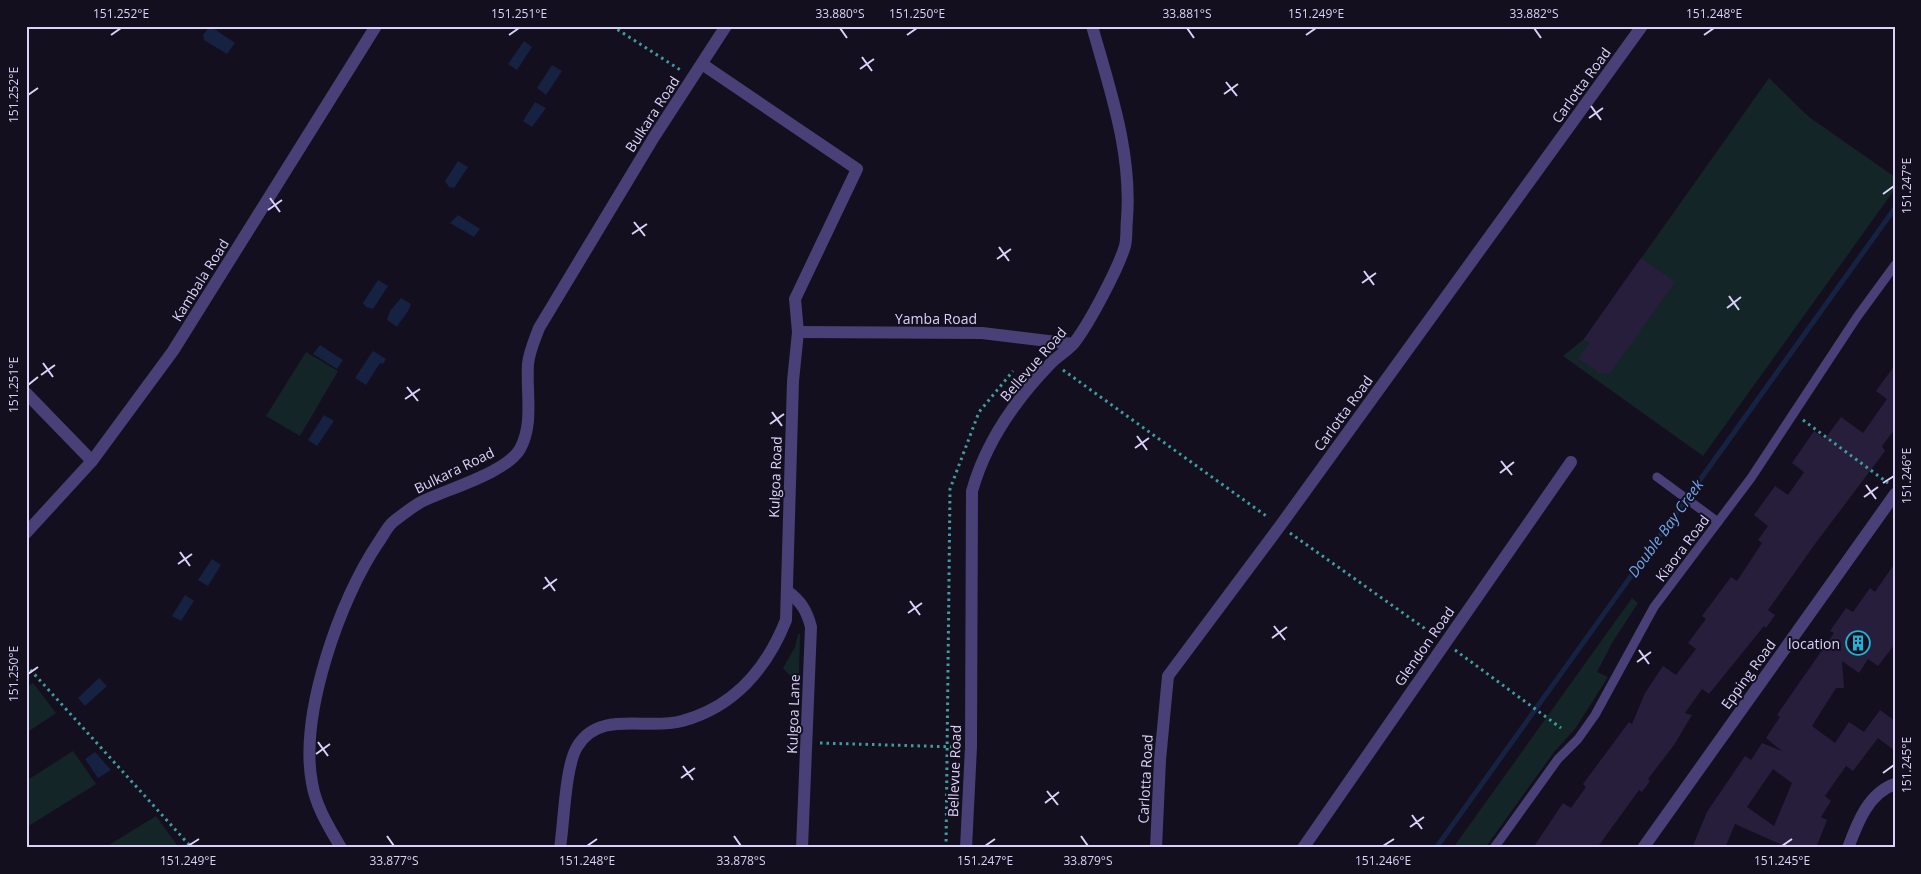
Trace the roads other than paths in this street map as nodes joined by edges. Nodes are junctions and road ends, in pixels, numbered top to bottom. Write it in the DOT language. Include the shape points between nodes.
graph roads {
  1 [pos="376,26"];
  2 [pos="726,26"];
  3 [pos="1092,26"];
  4 [pos="1642,26"];
  5 [pos="702,64"];
  6 [pos="1895,265"];
  7 [pos="798,332"];
  8 [pos="1073,344"];
  9 [pos="26,393"];
  10 [pos="92,461"];
  11 [pos="1571,462"];
  12 [pos="1657,477"];
  13 [pos="1895,494"];
  14 [pos="1718,522"];
  15 [pos="26,534"];
  16 [pos="787,592"];
  17 [pos="1895,784"];
  18 [pos="341,848"];
  19 [pos="560,848"];
  20 [pos="802,848"];
  21 [pos="966,848"];
  22 [pos="1156,848"];
  23 [pos="1303,848"];
  24 [pos="1494,848"];
  25 [pos="1643,848"];
  26 [pos="1848,848"];
  1 -- 10 [label="street, Kambala Road" via="173,352"];
  2 -- 5 [label="street, Bulkara Road"];
  3 -- 8 [label="street, Bellevue Road" via="1122,132 1128,199 1125,245"];
  4 -- 22 [label="street, Carlotta Road" via="1168,676"];
  5 -- 7 [label="street, Kulgoa Road" via="857,169 794,299"];
  5 -- 18 [label="street, Bulkara Road" via="539,328 528,361 529,427 519,450 497,469 419,503 391,523 363,564 332,641 310,734 316,802"];
  6 -- 14 [label="lane, Kiaora Road"];
  7 -- 8 [label="street, Yamba Road" via="982,333"];
  7 -- 16 [label="street, Kulgoa Road" via="793,381"];
  8 -- 21 [label="street, Bellevue Road" via="1052,362 1000,426 980,465 972,491 971,747"];
  9 -- 10 [label="street"];
  10 -- 15 [label="street, Kambala Road"];
  11 -- 23 [label="street, Glendon Road"];
  12 -- 14 [label="lane"];
  13 -- 25 [label="street, Epping Road"];
  14 -- 24 [label="lane, Kiaora Road" via="1654,607 1595,715 1558,759"];
  16 -- 19 [label="street, Kulgoa Road" via="786,620 776,646 762,667 738,692 713,709 680,722 606,725 594,729 582,739 571,763"];
  16 -- 20 [label="street, Kulgoa Lane" via="804,606 811,627"];
  17 -- 26 [label="street" via="1869,803"];
}
